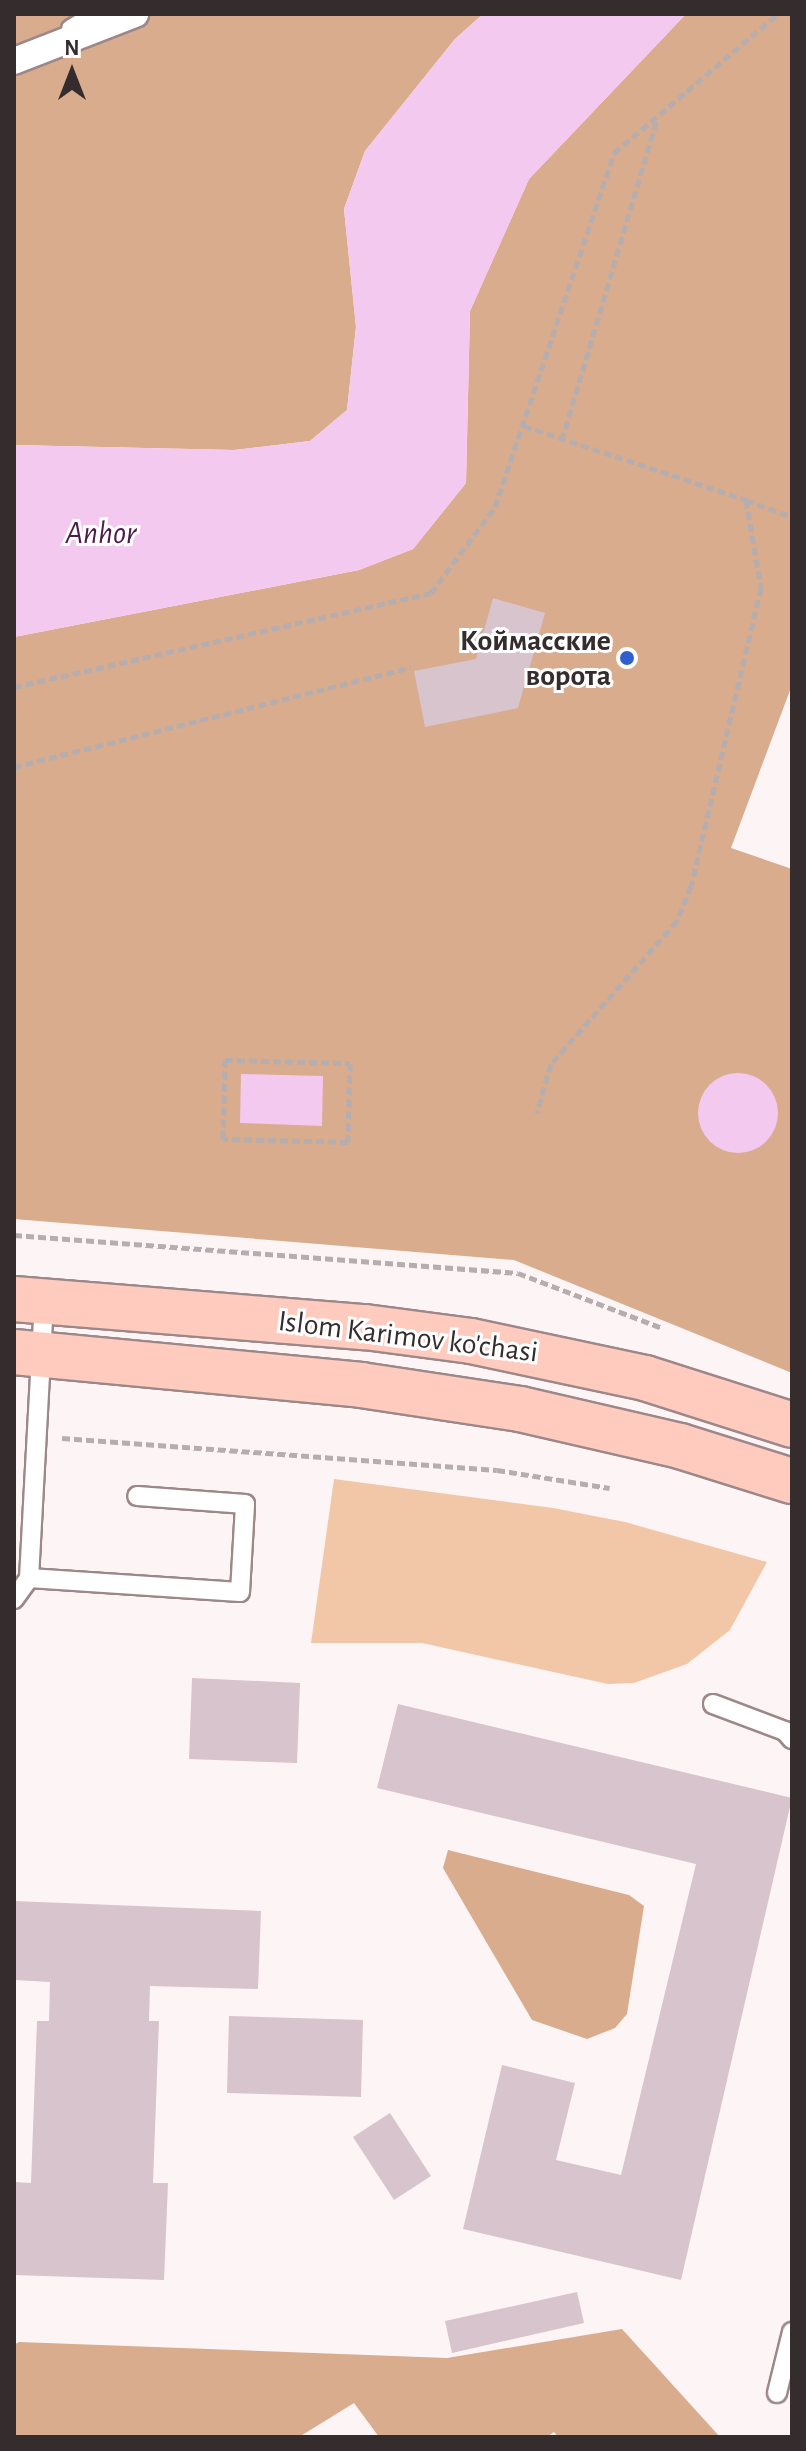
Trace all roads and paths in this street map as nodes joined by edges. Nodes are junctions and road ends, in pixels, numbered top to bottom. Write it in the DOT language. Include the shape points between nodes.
graph roads {
  1 [pos="96,14"];
  2 [pos="135,14"];
  3 [pos="778,14"];
  4 [pos="38,49"];
  5 [pos="14,61"];
  6 [pos="658,117"];
  7 [pos="524,426"];
  8 [pos="562,440"];
  9 [pos="746,500"];
  10 [pos="792,517"];
  11 [pos="411,667"];
  12 [pos="14,687"];
  13 [pos="14,767"];
  14 [pos="349,1103"];
  15 [pos="537,1113"];
  16 [pos="14,1235"];
  17 [pos="29,1300"];
  18 [pos="662,1328"];
  19 [pos="28,1353"];
  20 [pos="792,1425"];
  21 [pos="37,1436"];
  22 [pos="792,1481"];
  23 [pos="610,1488"];
  24 [pos="137,1496"];
  25 [pos="29,1578"];
  26 [pos="14,1599"];
  27 [pos="713,1704"];
  28 [pos="792,1739"];
  29 [pos="792,2332"];
  30 [pos="777,2393"];
  1 -- 4 [label="lane"];
  2 -- 4 [label="street"];
  3 -- 6 [label="path"];
  4 -- 5 [label="street"];
  6 -- 7 [label="path" via="614,153"];
  6 -- 8 [label="path"];
  7 -- 8 [label="path"];
  7 -- 12 [label="path" via="495,507 431,593"];
  8 -- 9 [label="path"];
  9 -- 10 [label="path"];
  9 -- 15 [label="path" via="761,588 691,886 677,921 655,950 551,1064"];
  11 -- 13 [label="path"];
  14 -- 14 [label="path" via="350,1063 225,1060 223,1139 348,1142"];
  16 -- 18 [label="path" via="518,1273"];
  17 -- 19 [label="lane"];
  17 -- 20 [label="main road, Islom Karimov ko'chasi" via="365,1327 471,1341 645,1378"];
  19 -- 21 [label="lane"];
  19 -- 22 [label="main road, Islom Karimov ko'chasi" via="361,1385 520,1409 680,1446"];
  21 -- 23 [label="path" via="497,1470"];
  21 -- 25 [label="lane"];
  24 -- 25 [label="lane" via="245,1504 240,1592"];
  25 -- 26 [label="lane"];
  27 -- 28 [label="lane" via="785,1731"];
  29 -- 30 [label="lane"];
}
